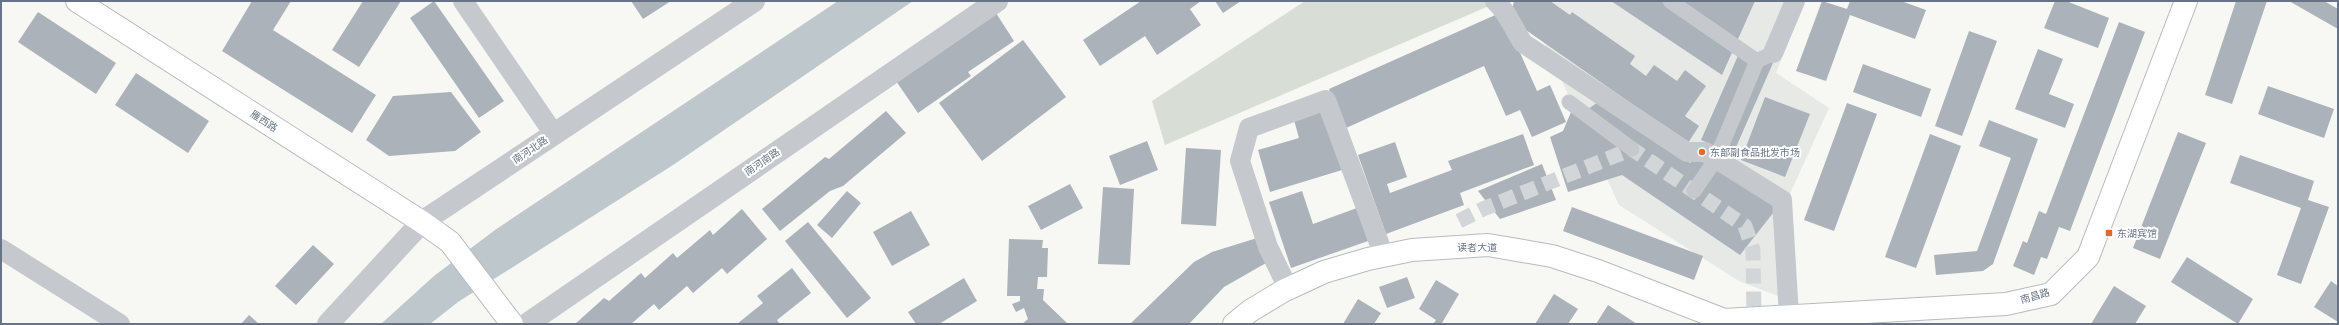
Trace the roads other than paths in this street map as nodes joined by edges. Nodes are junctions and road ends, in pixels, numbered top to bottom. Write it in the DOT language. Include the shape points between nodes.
graph roads {
  1 [pos="77,1"];
  2 [pos="463,1"];
  3 [pos="754,1"];
  4 [pos="997,1"];
  5 [pos="1495,1"];
  6 [pos="1670,1"];
  7 [pos="1795,1"];
  8 [pos="2186,1"];
  9 [pos="1765,57"];
  10 [pos="1569,102"];
  11 [pos="554,134"];
  12 [pos="1632,149"];
  13 [pos="1716,159"];
  14 [pos="1694,191"];
  15 [pos="422,222"];
  16 [pos="1,249"];
  17 [pos="1384,256"];
  18 [pos="1288,288"];
  19 [pos="1789,316"];
  20 [pos="1725,323"];
  21 [pos="120,324"];
  22 [pos="328,324"];
  23 [pos="512,324"];
  24 [pos="527,324"];
  25 [pos="1234,324"];
  1 -- 15 [label="main road, 雁西路"];
  2 -- 11 [label="street"];
  3 -- 11 [label="street, 南河北路"];
  4 -- 24 [label="street, 南河南路"];
  5 -- 13 [label="street" via="1502,7 1523,43 1687,152 1705,152"];
  6 -- 9 [label="street"];
  7 -- 9 [label="street"];
  8 -- 19 [label="main road, 南昌路" via="2088,257 2051,294 2006,304"];
  9 -- 13 [label="street"];
  10 -- 12 [label="street"];
  11 -- 15 [label="street, 南河北路"];
  13 -- 14 [label="street"];
  13 -- 19 [label="street" via="1782,200"];
  15 -- 22 [label="street, 南河北路"];
  15 -- 23 [label="main road, 雁西路" via="450,242"];
  16 -- 21 [label="street"];
  17 -- 18 [label="main road, 读者大道" via="1324,272"];
  17 -- 18 [label="street" via="1326,100 1249,128 1240,161 1268,247"];
  17 -- 20 [label="main road, 读者大道" via="1412,250 1488,245 1518,249 1552,256 1598,271"];
  18 -- 25 [label="main road, 读者大道"];
  19 -- 20 [label="main road, 南昌路"];
}
